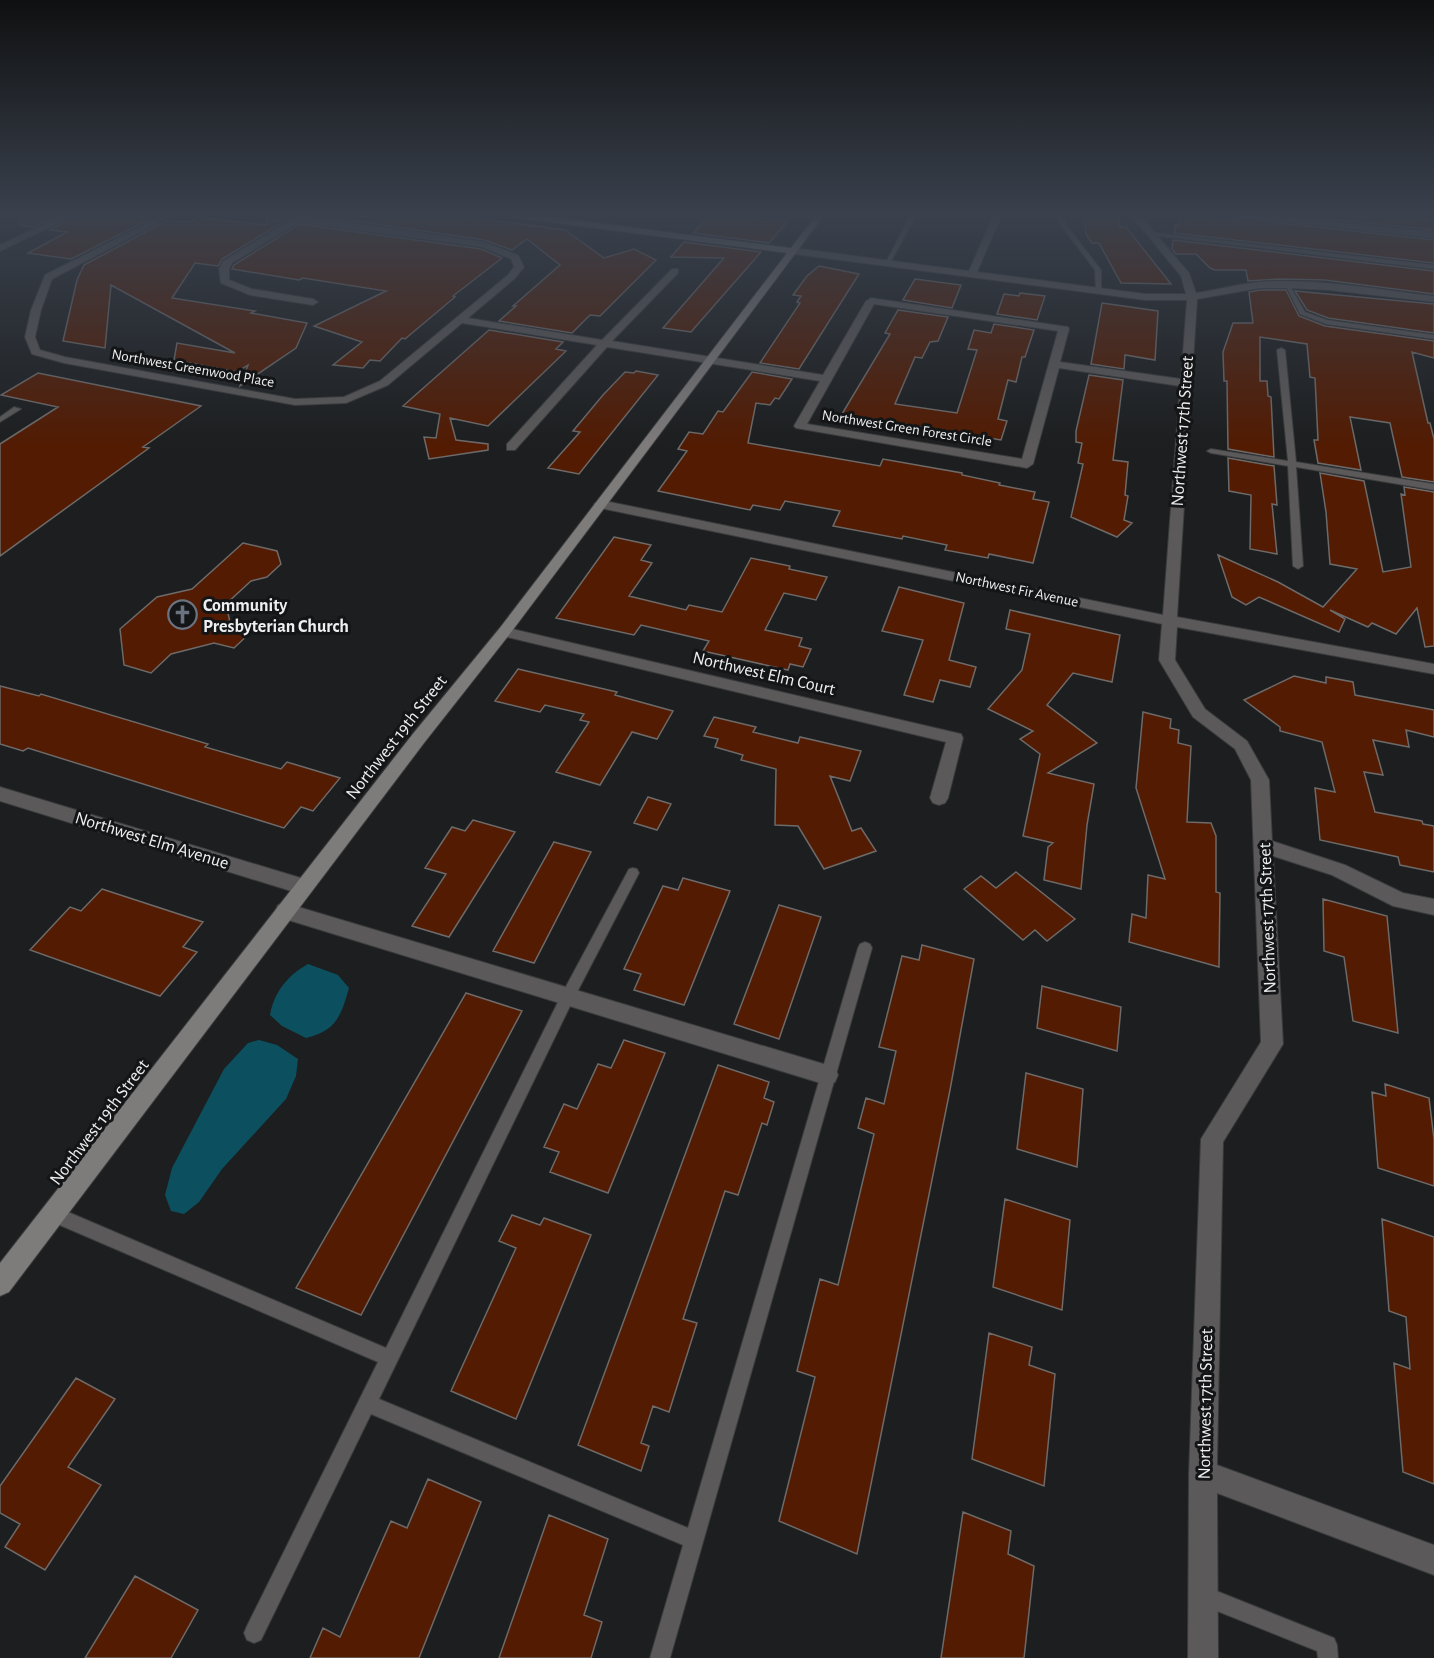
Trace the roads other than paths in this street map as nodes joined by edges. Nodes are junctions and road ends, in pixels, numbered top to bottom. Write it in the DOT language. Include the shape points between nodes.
graph roads {
  1 [pos="43,291"];
  2 [pos="249,291"];
  3 [pos="494,291"];
  4 [pos="655,291"];
  5 [pos="762,291"];
  6 [pos="1102,291"];
  7 [pos="1190,291"];
  8 [pos="1224,291"];
  9 [pos="1290,291"];
  10 [pos="1367,291"];
  11 [pos="1192,297"];
  12 [pos="1434,299"];
  13 [pos="314,302"];
  14 [pos="460,320"];
  15 [pos="1434,337"];
  16 [pos="605,343"];
  17 [pos="1281,350"];
  18 [pos="709,359"];
  19 [pos="1054,364"];
  20 [pos="826,379"];
  21 [pos="1185,383"];
  22 [pos="17,409"];
  23 [pos="0,420"];
  24 [pos="511,447"];
  25 [pos="1211,451"];
  26 [pos="1292,464"];
  27 [pos="1434,487"];
  28 [pos="600,504"];
  29 [pos="1298,566"];
  30 [pos="1171,621"];
  31 [pos="504,632"];
  32 [pos="1434,669"];
  33 [pos="0,794"];
  34 [pos="939,798"];
  35 [pos="1264,846"];
  36 [pos="633,873"];
  37 [pos="304,887"];
  38 [pos="1434,907"];
  39 [pos="285,911"];
  40 [pos="865,948"];
  41 [pos="568,996"];
  42 [pos="827,1075"];
  43 [pos="54,1214"];
  44 [pos="0,1283"];
  45 [pos="389,1358"];
  46 [pos="367,1403"];
  47 [pos="1203,1474"];
  48 [pos="694,1540"];
  49 [pos="1434,1560"];
  50 [pos="1203,1596"];
  51 [pos="254,1633"];
  52 [pos="660,1658"];
  53 [pos="1203,1658"];
  54 [pos="1328,1658"];
  1 -- 14 [label="street, Northwest Greenwood Place" via="30,337 36,352 295,402 346,400 384,382"];
  2 -- 13 [label="street"];
  3 -- 14 [label="street"];
  4 -- 16 [label="street"];
  5 -- 18 [label="main road, Northwest 19th Street"];
  6 -- 11 [label="street"];
  7 -- 11 [label="street, Northwest 17th Street"];
  8 -- 11 [label="street"];
  9 -- 15 [label="lane" via="1302,313 1326,322"];
  10 -- 12 [label="street"];
  11 -- 21 [label="street, Northwest 17th Street"];
  14 -- 16 [label="street"];
  16 -- 18 [label="street"];
  16 -- 24 [label="street"];
  17 -- 26 [label="lane"];
  18 -- 20 [label="street"];
  18 -- 28 [label="main road, Northwest 19th Street"];
  19 -- 20 [label="street, Northwest Green Forest Circle" via="1064,329 871,301"];
  19 -- 20 [label="street, Northwest Green Forest Circle" via="1028,464 800,426"];
  19 -- 21 [label="street"];
  21 -- 30 [label="street, Northwest 17th Street"];
  22 -- 23 [label="lane"];
  25 -- 26 [label="lane"];
  26 -- 27 [label="lane"];
  26 -- 29 [label="lane"];
  28 -- 30 [label="street, Northwest Fir Avenue"];
  28 -- 31 [label="main road, Northwest 19th Street"];
  30 -- 32 [label="street, Northwest Fir Avenue"];
  30 -- 35 [label="street, Northwest 17th Street" via="1167,660 1199,713 1241,746 1260,780"];
  31 -- 34 [label="street, Northwest Elm Court" via="955,738"];
  31 -- 37 [label="main road, Northwest 19th Street"];
  33 -- 37 [label="street, Northwest Elm Avenue"];
  35 -- 38 [label="street" via="1338,870 1400,900"];
  35 -- 47 [label="street, Northwest 17th Street" via="1272,1044 1212,1139"];
  36 -- 41 [label="lane"];
  37 -- 39 [label="main road, Northwest 19th Street"];
  39 -- 41 [label="street"];
  39 -- 43 [label="main road, Northwest 19th Street"];
  40 -- 42 [label="lane"];
  41 -- 42 [label="street"];
  41 -- 45 [label="lane"];
  42 -- 48 [label="lane"];
  43 -- 44 [label="main road, Northwest 19th Street"];
  43 -- 45 [label="lane"];
  45 -- 46 [label="lane"];
  46 -- 48 [label="lane"];
  46 -- 51 [label="lane"];
  47 -- 49 [label="street"];
  47 -- 50 [label="street, Northwest 17th Street"];
  48 -- 52 [label="lane"];
  50 -- 53 [label="street, Northwest 17th Street"];
  50 -- 54 [label="lane" via="1327,1646"];
}
